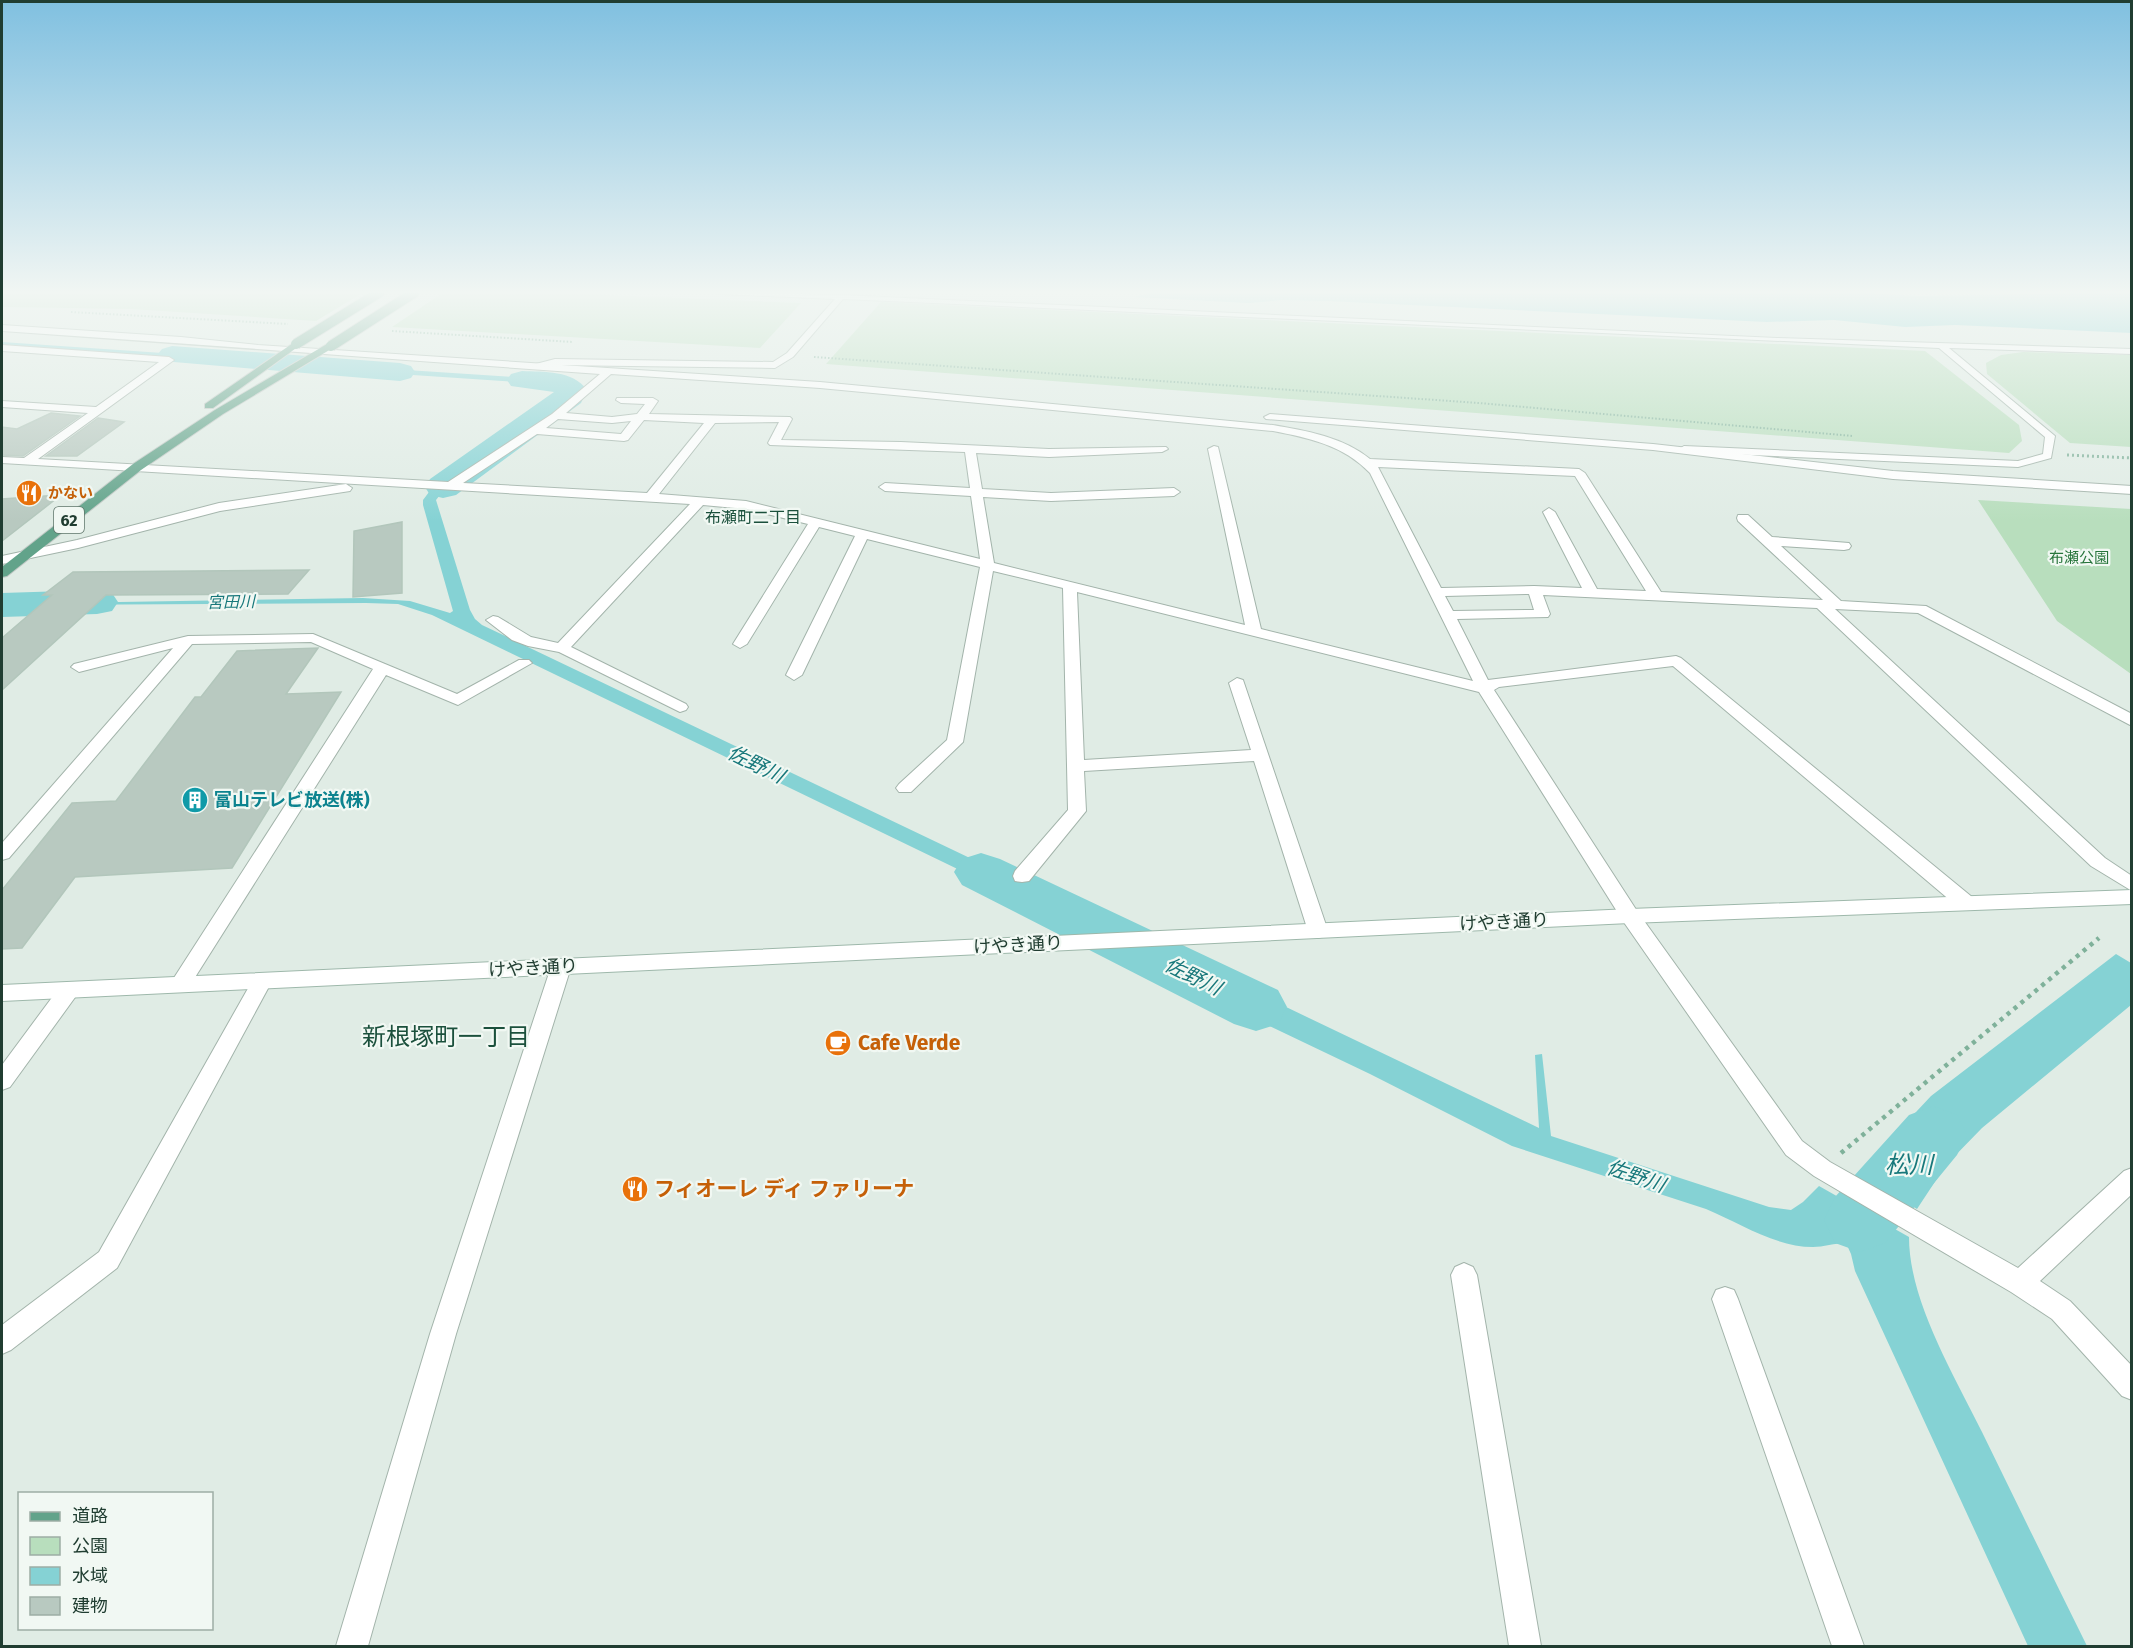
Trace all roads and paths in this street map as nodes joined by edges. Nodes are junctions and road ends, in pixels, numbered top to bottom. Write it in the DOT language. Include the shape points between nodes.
graph roads {
  1 [pos="156,369"];
  2 [pos="261,369"];
  3 [pos="292,369"];
  4 [pos="594,369"];
  5 [pos="991,369"];
  6 [pos="1969,369"];
  7 [pos="610,370"];
  8 [pos="967,399"];
  9 [pos="621,400"];
  10 [pos="2,404"];
  11 [pos="98,410"];
  12 [pos="556,416"];
  13 [pos="641,417"];
  14 [pos="712,420"];
  15 [pos="534,430"];
  16 [pos="1859,437"];
  17 [pos="1653,447"];
  18 [pos="970,449"];
  19 [pos="1162,449"];
  20 [pos="1214,449"];
  21 [pos="2049,454"];
  22 [pos="2132,458"];
  23 [pos="2,460"];
  24 [pos="27,461"];
  25 [pos="1369,463"];
  26 [pos="137,467"];
  27 [pos="382,483"];
  28 [pos="450,486"];
  29 [pos="885,487"];
  30 [pos="2132,490"];
  31 [pos="976,492"];
  32 [pos="1174,492"];
  33 [pos="650,497"];
  34 [pos="700,501"];
  35 [pos="1549,512"];
  36 [pos="1743,518"];
  37 [pos="816,521"];
  38 [pos="863,534"];
  39 [pos="1768,541"];
  40 [pos="1844,546"];
  41 [pos="25,555"];
  42 [pos="2,560"];
  43 [pos="987,564"];
  44 [pos="2,573"];
  45 [pos="1070,584"];
  46 [pos="1534,590"];
  47 [pos="1436,592"];
  48 [pos="1592,593"];
  49 [pos="1656,596"];
  50 [pos="1829,605"];
  51 [pos="1448,615"];
  52 [pos="493,620"];
  53 [pos="1254,631"];
  54 [pos="188,640"];
  55 [pos="740,644"];
  56 [pos="562,648"];
  57 [pos="524,663"];
  58 [pos="79,667"];
  59 [pos="382,668"];
  60 [pos="794,675"];
  61 [pos="1237,683"];
  62 [pos="1485,689"];
  63 [pos="680,707"];
  64 [pos="2132,721"];
  65 [pos="1261,755"];
  66 [pos="1076,766"];
  67 [pos="905,788"];
  68 [pos="2,854"];
  69 [pos="1022,876"];
  70 [pos="2132,885"];
  71 [pos="2132,897"];
  72 [pos="1965,902"];
  73 [pos="1630,916"];
  74 [pos="1318,931"];
  75 [pos="2099,938"];
  76 [pos="561,967"];
  77 [pos="262,981"];
  78 [pos="180,984"];
  79 [pos="69,990"];
  80 [pos="2,993"];
  81 [pos="2,1081"];
  82 [pos="1822,1169"];
  83 [pos="2132,1178"];
  84 [pos="1464,1275"];
  85 [pos="2020,1283"];
  86 [pos="1725,1299"];
  87 [pos="2,1341"];
  88 [pos="2132,1386"];
  89 [pos="352,1647"];
  90 [pos="1525,1647"];
  91 [pos="1848,1647"];
  1 -- 11 [label="street"];
  2 -- 26 [label="main road, 62" via="176,430"];
  3 -- 26 [label="main road, 62"];
  4 -- 7 [label="street"];
  5 -- 16 [label="path" via="1456,401"];
  6 -- 21 [label="lane" via="2050,436"];
  7 -- 8 [label="street"];
  7 -- 12 [label="street"];
  8 -- 17 [label="street" via="1078,403"];
  8 -- 25 [label="street" via="1274,428 1330,441"];
  9 -- 13 [label="street" via="653,401"];
  10 -- 11 [label="street"];
  11 -- 24 [label="street"];
  12 -- 13 [label="street" via="612,420"];
  12 -- 15 [label="street"];
  13 -- 14 [label="street"];
  13 -- 15 [label="street" via="624,438"];
  14 -- 18 [label="street" via="786,418 774,443"];
  14 -- 33 [label="street"];
  15 -- 28 [label="street"];
  17 -- 21 [label="lane" via="2018,464"];
  17 -- 30 [label="street" via="1893,475"];
  18 -- 19 [label="street" via="1049,453"];
  18 -- 31 [label="street"];
  20 -- 53 [label="street"];
  21 -- 22 [label="path"];
  23 -- 24 [label="street"];
  24 -- 26 [label="street"];
  25 -- 47 [label="street"];
  25 -- 49 [label="street" via="1579,473"];
  26 -- 27 [label="street"];
  26 -- 41 [label="main road, 62"];
  27 -- 28 [label="street"];
  27 -- 41 [label="street" via="219,507"];
  28 -- 33 [label="street"];
  29 -- 31 [label="street"];
  31 -- 32 [label="street" via="1051,497"];
  31 -- 43 [label="street"];
  33 -- 34 [label="street"];
  34 -- 37 [label="street" via="746,505"];
  34 -- 56 [label="street"];
  35 -- 48 [label="street"];
  36 -- 39 [label="street"];
  37 -- 38 [label="street"];
  37 -- 55 [label="street"];
  38 -- 43 [label="street"];
  38 -- 60 [label="street"];
  39 -- 40 [label="street"];
  39 -- 50 [label="street"];
  41 -- 42 [label="street"];
  41 -- 44 [label="main road, 62"];
  43 -- 45 [label="street"];
  43 -- 67 [label="street" via="954,742"];
  45 -- 53 [label="street"];
  45 -- 66 [label="street"];
  46 -- 47 [label="street"];
  46 -- 48 [label="street"];
  46 -- 51 [label="street" via="1543,614"];
  47 -- 51 [label="street"];
  48 -- 49 [label="street"];
  49 -- 50 [label="street"];
  50 -- 64 [label="street" via="1921,609"];
  50 -- 70 [label="street" via="2098,862"];
  51 -- 62 [label="street"];
  52 -- 56 [label="street" via="514,637"];
  53 -- 62 [label="street"];
  54 -- 58 [label="street"];
  54 -- 59 [label="street" via="313,638"];
  54 -- 68 [label="street"];
  56 -- 63 [label="street"];
  57 -- 59 [label="street" via="458,700"];
  59 -- 78 [label="street"];
  61 -- 65 [label="street"];
  62 -- 72 [label="street" via="1495,683 1676,661"];
  62 -- 73 [label="street"];
  65 -- 66 [label="street"];
  65 -- 74 [label="street"];
  66 -- 69 [label="street" via="1077,811"];
  71 -- 72 [label="street, けやき通り"];
  72 -- 73 [label="street, けやき通り"];
  73 -- 74 [label="street, けやき通り"];
  73 -- 82 [label="street" via="1794,1148"];
  74 -- 76 [label="street, けやき通り"];
  75 -- 82 [label="path"];
  76 -- 77 [label="street, けやき通り"];
  76 -- 89 [label="street" via="443,1334"];
  77 -- 78 [label="street, けやき通り"];
  77 -- 87 [label="street" via="108,1260"];
  78 -- 79 [label="street, けやき通り"];
  79 -- 80 [label="street, けやき通り"];
  79 -- 81 [label="street"];
  82 -- 85 [label="street"];
  83 -- 85 [label="street"];
  84 -- 90 [label="street"];
  85 -- 88 [label="street" via="2061,1310"];
  86 -- 91 [label="street"];
}
